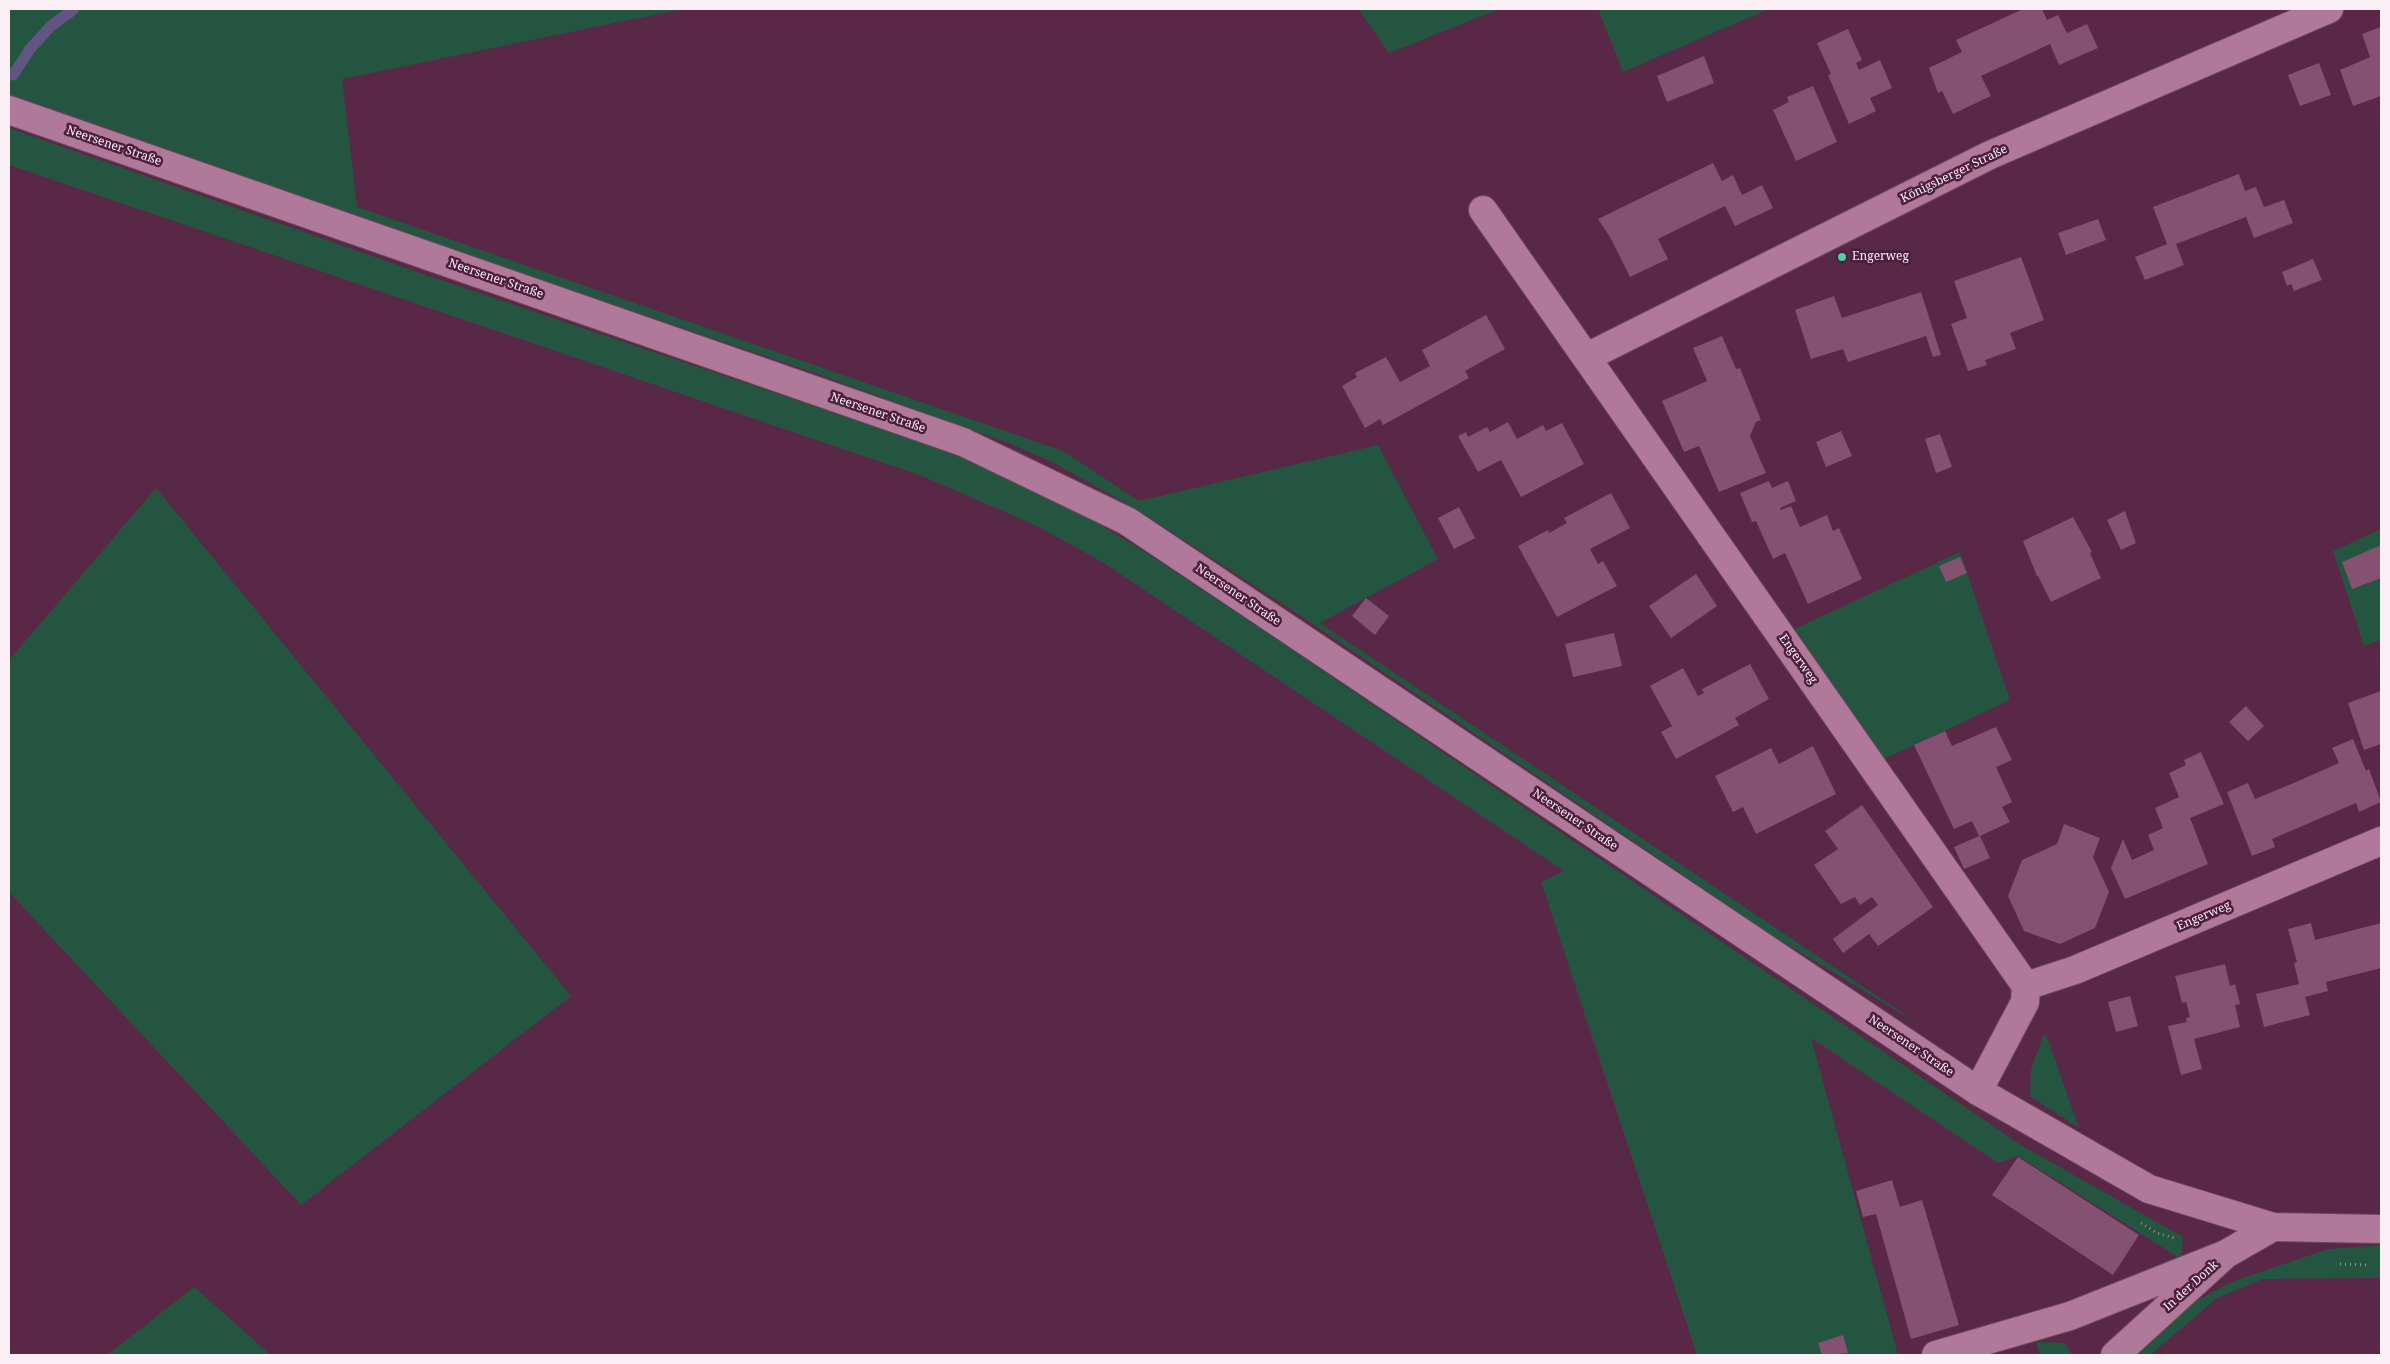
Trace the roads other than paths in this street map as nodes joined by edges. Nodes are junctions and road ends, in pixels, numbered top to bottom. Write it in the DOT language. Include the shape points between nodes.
graph roads {
  1 [pos="2329,9"];
  2 [pos="9,110"];
  3 [pos="1483,210"];
  4 [pos="1587,357"];
  5 [pos="2381,841"];
  6 [pos="2026,986"];
  7 [pos="1978,1091"];
  8 [pos="2273,1227"];
  9 [pos="2381,1229"];
  10 [pos="2226,1254"];
  11 [pos="1936,1355"];
  12 [pos="2115,1355"];
  1 -- 4 [label="street, Königsberger Straße" via="1990,155"];
  2 -- 7 [label="street, Neersener Straße" via="963,442 1127,520"];
  3 -- 4 [label="street, Engerweg"];
  4 -- 6 [label="street, Engerweg"];
  5 -- 6 [label="street, Engerweg" via="2090,964"];
  6 -- 7 [label="street" via="2025,1002"];
  7 -- 8 [label="street, Neersener Straße" via="2149,1190"];
  8 -- 9 [label="street, Neersener Straße"];
  8 -- 10 [label="street, In der Donk"];
  10 -- 11 [label="street" via="2070,1316"];
  10 -- 12 [label="street, In der Donk"];
}
